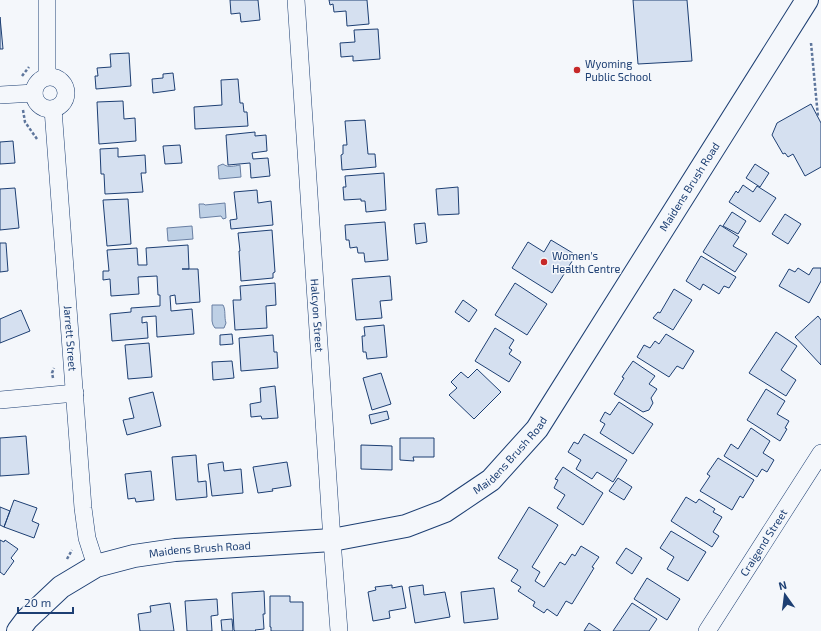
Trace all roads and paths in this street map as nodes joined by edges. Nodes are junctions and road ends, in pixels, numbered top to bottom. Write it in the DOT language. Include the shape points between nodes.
graph roads {
  1 [pos="47,0"];
  2 [pos="296,0"];
  3 [pos="807,0"];
  4 [pos="811,43"];
  5 [pos="47,77"];
  6 [pos="28,94"];
  7 [pos="0,95"];
  8 [pos="53,109"];
  9 [pos="818,117"];
  10 [pos="37,139"];
  11 [pos="55,366"];
  12 [pos="75,393"];
  13 [pos="54,396"];
  14 [pos="0,400"];
  15 [pos="821,453"];
  16 [pos="332,540"];
  17 [pos="75,546"];
  18 [pos="66,559"];
  19 [pos="96,566"];
  20 [pos="18,631"];
  21 [pos="339,631"];
  22 [pos="707,631"];
  1 -- 5 [label="street"];
  2 -- 16 [label="street, Halcyon Street"];
  3 -- 16 [label="street, Maidens Brush Road" via="532,434 491,480 445,511 406,526"];
  4 -- 9 [label="path"];
  5 -- 6 [label="street"];
  5 -- 8 [label="street" via="58,79 66,93 62,103"];
  6 -- 7 [label="street"];
  6 -- 8 [label="street" via="40,106"];
  6 -- 10 [label="path" via="25,122"];
  8 -- 12 [label="street, Jarrett Street"];
  11 -- 13 [label="path" via="52,373"];
  12 -- 13 [label="street"];
  12 -- 19 [label="street, Jarrett Street" via="84,508 88,538"];
  13 -- 14 [label="street"];
  15 -- 22 [label="street, Craigend Street"];
  16 -- 19 [label="street, Maidens Brush Road" via="175,550 134,556"];
  16 -- 21 [label="street, Halcyon Street"];
  17 -- 18 [label="path"];
  19 -- 20 [label="street, Maidens Brush Road" via="61,587"];
}
